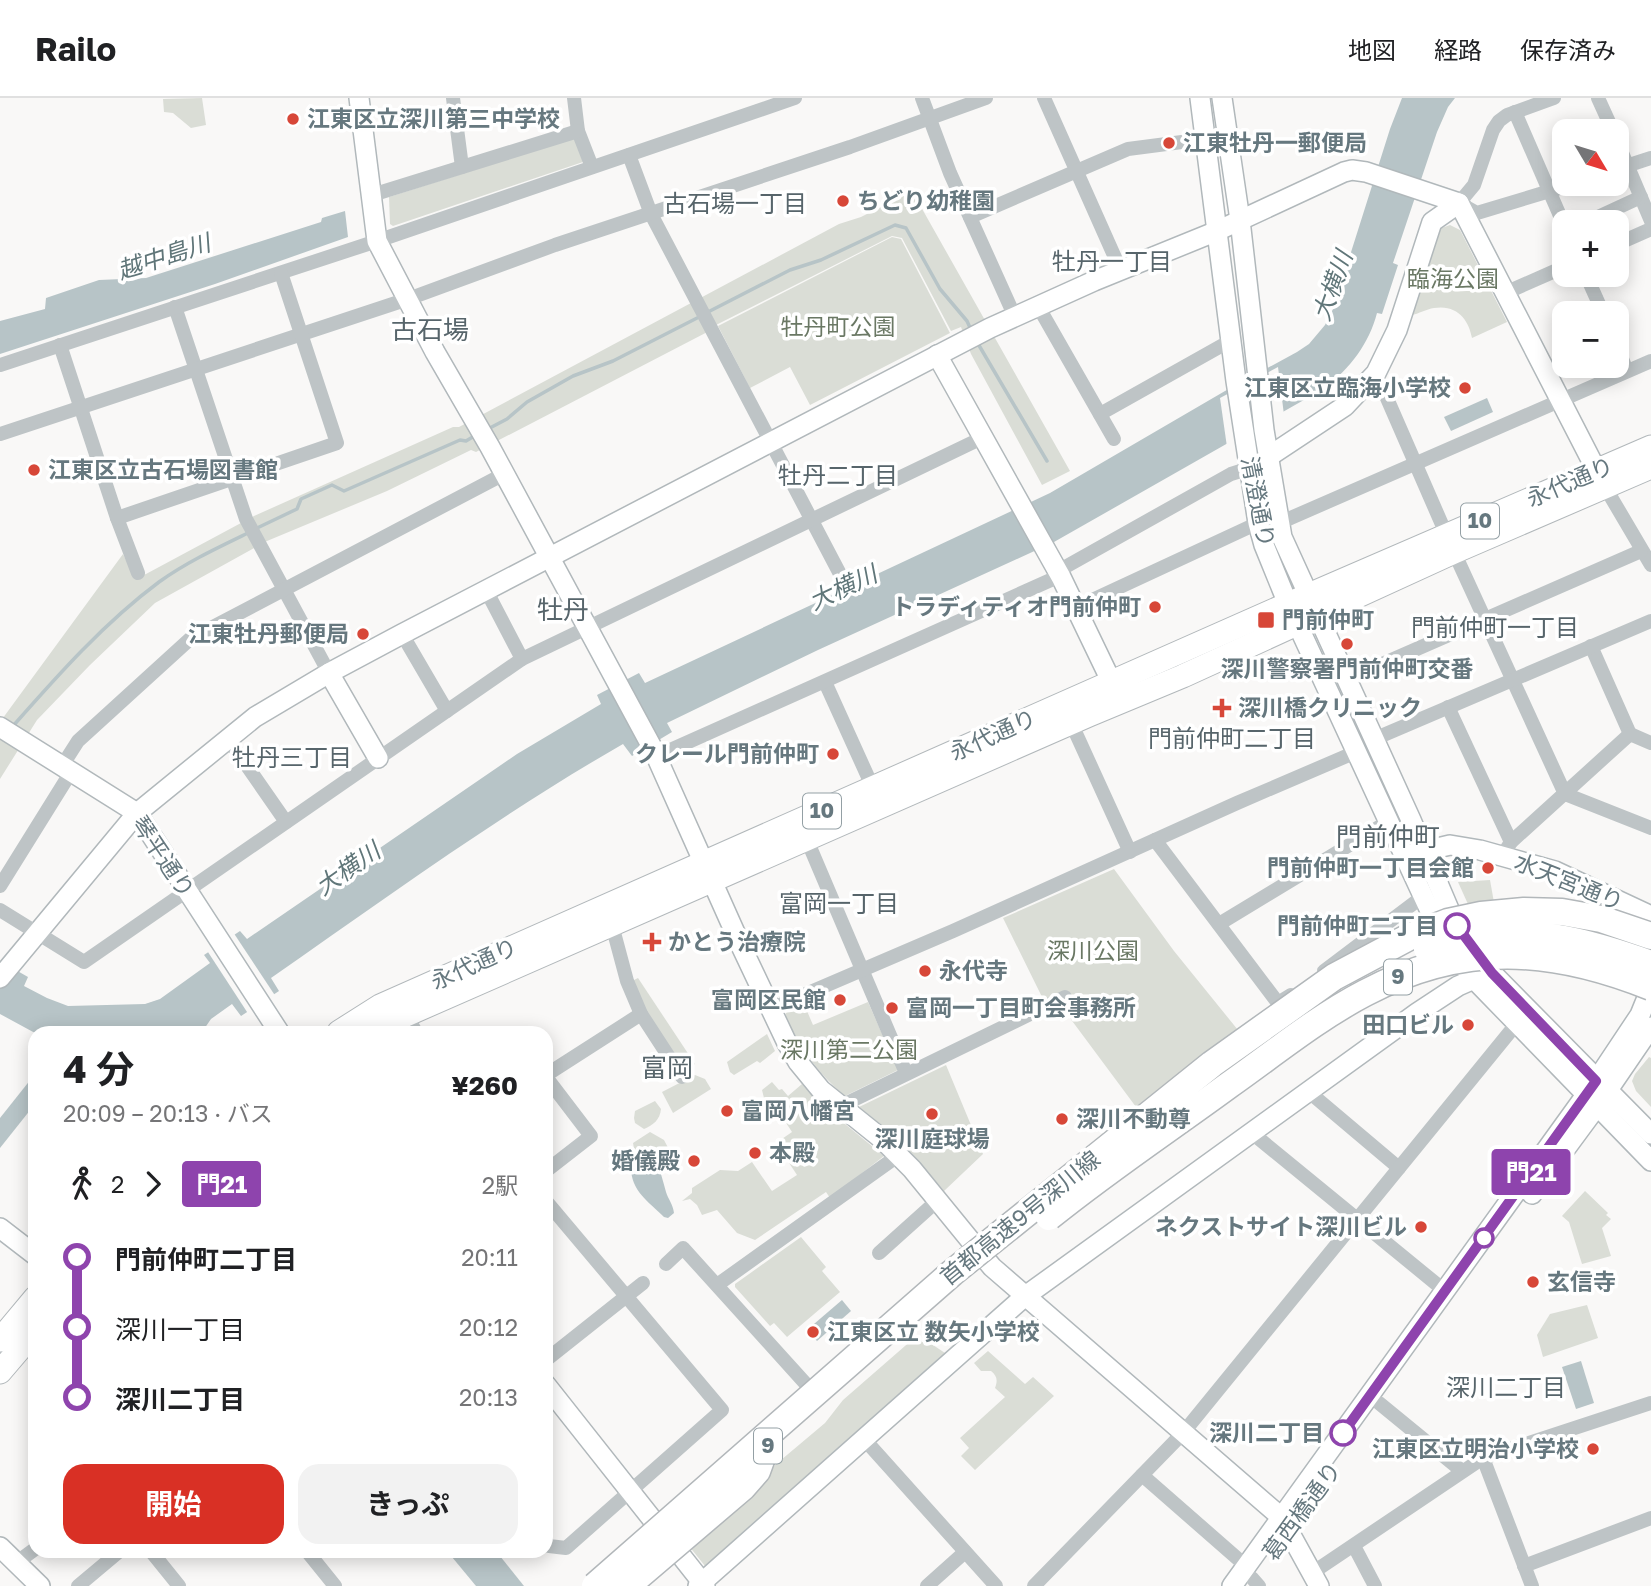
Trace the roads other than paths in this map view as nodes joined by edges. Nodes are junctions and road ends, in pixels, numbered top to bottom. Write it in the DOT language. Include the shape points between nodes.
graph roads {
  1 [pos="359,98"];
  2 [pos="453,98"];
  3 [pos="574,98"];
  4 [pos="795,98"];
  5 [pos="922,98"];
  6 [pos="986,98"];
  7 [pos="1044,98"];
  8 [pos="1200,98"];
  9 [pos="1222,98"];
  10 [pos="1554,98"];
  11 [pos="1598,98"];
  12 [pos="1516,112"];
  13 [pos="929,119"];
  14 [pos="1608,119"];
  15 [pos="578,131"];
  16 [pos="1205,139"];
  17 [pos="629,155"];
  18 [pos="1651,158"];
  19 [pos="1629,165"];
  20 [pos="462,167"];
  21 [pos="592,167"];
  22 [pos="1076,172"];
  23 [pos="1629,178"];
  24 [pos="1550,192"];
  25 [pos="372,195"];
  26 [pos="1641,197"];
  27 [pos="1459,203"];
  28 [pos="1558,210"];
  29 [pos="1613,210"];
  30 [pos="651,214"];
  31 [pos="970,217"];
  32 [pos="1240,220"];
  33 [pos="1651,221"];
  34 [pos="1651,229"];
  35 [pos="1217,231"];
  36 [pos="1629,239"];
  37 [pos="377,241"];
  38 [pos="1121,271"];
  39 [pos="1552,272"];
  40 [pos="281,273"];
  41 [pos="1505,293"];
  42 [pos="408,299"];
  43 [pos="1038,306"];
  44 [pos="175,307"];
  45 [pos="1015,317"];
  46 [pos="302,333"];
  47 [pos="1230,341"];
  48 [pos="60,345"];
  49 [pos="937,355"];
  50 [pos="1651,361"];
  51 [pos="0,365"];
  52 [pos="196,369"];
  53 [pos="1629,371"];
  54 [pos="1376,373"];
  55 [pos="1612,378"];
  56 [pos="1561,401"];
  57 [pos="81,408"];
  58 [pos="1100,414"];
  59 [pos="0,434"];
  60 [pos="984,437"];
  61 [pos="1114,439"];
  62 [pos="770,442"];
  63 [pos="1651,447"];
  64 [pos="1268,457"];
  65 [pos="1415,462"];
  66 [pos="1651,467"];
  67 [pos="1250,468"];
  68 [pos="504,474"];
  69 [pos="233,478"];
  70 [pos="1601,479"];
  71 [pos="117,518"];
  72 [pos="812,520"];
  73 [pos="1258,523"];
  74 [pos="1279,523"];
  75 [pos="1451,544"];
  76 [pos="1641,551"];
  77 [pos="550,557"];
  78 [pos="1651,565"];
  79 [pos="1058,571"];
  80 [pos="138,573"];
  81 [pos="840,573"];
  82 [pos="284,590"];
  83 [pos="486,590"];
  84 [pos="1077,607"];
  85 [pos="1303,609"];
  86 [pos="1484,619"];
  87 [pos="1651,621"];
  88 [pos="587,629"];
  89 [pos="402,634"];
  90 [pos="1591,646"];
  91 [pos="522,659"];
  92 [pos="329,673"];
  93 [pos="1348,679"];
  94 [pos="1512,680"];
  95 [pos="825,682"];
  96 [pos="1112,683"];
  97 [pos="1448,707"];
  98 [pos="447,711"];
  99 [pos="1067,714"];
  100 [pos="0,727"];
  101 [pos="1630,734"];
  102 [pos="1374,739"];
  103 [pos="229,740"];
  104 [pos="1651,743"];
  105 [pos="1356,752"];
  106 [pos="655,753"];
  107 [pos="378,758"];
  108 [pos="66,769"];
  109 [pos="873,788"];
  110 [pos="1565,794"];
  111 [pos="136,813"];
  112 [pos="1389,821"];
  113 [pos="286,822"];
  114 [pos="1651,828"];
  115 [pos="807,839"];
  116 [pos="1156,841"];
  117 [pos="1506,849"];
  118 [pos="1424,850"];
  119 [pos="1130,852"];
  120 [pos="1405,857"];
  121 [pos="708,872"];
  122 [pos="0,886"];
  123 [pos="187,891"];
  124 [pos="1422,897"];
  125 [pos="0,910"];
  126 [pos="1582,915"];
  127 [pos="1651,916"];
  128 [pos="1219,924"];
  129 [pos="612,925"];
  130 [pos="38,933"];
  131 [pos="1651,936"];
  132 [pos="1651,948"];
  133 [pos="1651,964"];
  134 [pos="862,970"];
  135 [pos="1492,973"];
  136 [pos="0,978"];
  137 [pos="1473,978"];
  138 [pos="1651,988"];
  139 [pos="1065,998"];
  140 [pos="771,1009"];
  141 [pos="640,1014"];
  142 [pos="1522,1017"];
  143 [pos="411,1024"];
  144 [pos="275,1026"];
  145 [pos="349,1026"];
  146 [pos="1651,1027"];
  147 [pos="1644,1045"];
  148 [pos="553,1071"];
  149 [pos="906,1073"];
  150 [pos="682,1077"];
  151 [pos="553,1085"];
  152 [pos="1309,1091"];
  153 [pos="1596,1093"];
  154 [pos="841,1106"];
  155 [pos="1181,1120"];
  156 [pos="1252,1133"];
  157 [pos="1651,1134"];
  158 [pos="899,1155"];
  159 [pos="1651,1161"];
  160 [pos="553,1166"];
  161 [pos="1399,1168"];
  162 [pos="938,1200"];
  163 [pos="553,1209"];
  164 [pos="1357,1219"];
  165 [pos="0,1228"];
  166 [pos="28,1250"];
  167 [pos="879,1253"];
  168 [pos="666,1264"];
  169 [pos="643,1283"];
  170 [pos="717,1285"];
  171 [pos="1445,1291"];
  172 [pos="626,1297"];
  173 [pos="1024,1297"];
  174 [pos="28,1306"];
  175 [pos="912,1308"];
  176 [pos="28,1339"];
  177 [pos="0,1340"];
  178 [pos="553,1354"];
  179 [pos="0,1372"];
  180 [pos="805,1383"];
  181 [pos="553,1394"];
  182 [pos="1379,1403"];
  183 [pos="1651,1403"];
  184 [pos="1183,1433"];
  185 [pos="865,1440"];
  186 [pos="765,1449"];
  187 [pos="1483,1458"];
  188 [pos="1462,1471"];
  189 [pos="1142,1475"];
  190 [pos="629,1493"];
  191 [pos="1651,1518"];
  192 [pos="1284,1523"];
  193 [pos="553,1546"];
  194 [pos="1354,1546"];
  195 [pos="0,1547"];
  196 [pos="965,1552"];
  197 [pos="28,1554"];
  198 [pos="111,1558"];
  199 [pos="156,1558"];
  200 [pos="312,1558"];
  201 [pos="16,1563"];
  202 [pos="1524,1566"];
  203 [pos="1251,1579"];
  204 [pos="1316,1579"];
  205 [pos="702,1585"];
  206 [pos="40,1586"];
  207 [pos="78,1586"];
  208 [pos="179,1586"];
  209 [pos="335,1586"];
  210 [pos="577,1586"];
  211 [pos="595,1586"];
  212 [pos="603,1586"];
  213 [pos="627,1586"];
  214 [pos="927,1586"];
  215 [pos="996,1586"];
  216 [pos="1034,1586"];
  217 [pos="1231,1586"];
  218 [pos="1375,1586"];
  219 [pos="1532,1586"];
  1 -- 25 [label="street"];
  2 -- 20 [label="street"];
  3 -- 15 [label="street"];
  4 -- 17 [label="street"];
  5 -- 13 [label="street"];
  6 -- 13 [label="street"];
  7 -- 22 [label="street"];
  8 -- 16 [label="street"];
  9 -- 32 [label="street"];
  10 -- 12 [label="street"];
  11 -- 14 [label="street"];
  12 -- 24 [label="street"];
  12 -- 27 [label="street" via="1493,130 1474,185"];
  13 -- 30 [label="street"];
  13 -- 31 [label="street"];
  15 -- 20 [label="street"];
  15 -- 21 [label="street"];
  16 -- 22 [label="street" via="1128,149"];
  16 -- 35 [label="street"];
  17 -- 21 [label="street"];
  17 -- 30 [label="street"];
  18 -- 19 [label="street"];
  20 -- 25 [label="street"];
  21 -- 37 [label="street"];
  22 -- 31 [label="street"];
  22 -- 38 [label="street"];
  23 -- 26 [label="street"];
  24 -- 27 [label="street" via="1477,213"];
  24 -- 28 [label="street"];
  25 -- 37 [label="street"];
  26 -- 29 [label="street"];
  26 -- 33 [label="street"];
  27 -- 32 [label="street" via="1352,170"];
  27 -- 41 [label="street"];
  27 -- 54 [label="street" via="1432,222 1397,330"];
  30 -- 42 [label="street"];
  30 -- 62 [label="street"];
  31 -- 45 [label="street"];
  32 -- 35 [label="street"];
  32 -- 64 [label="street, 清澄通り"];
  34 -- 36 [label="street"];
  35 -- 38 [label="street"];
  35 -- 47 [label="street"];
  37 -- 40 [label="street"];
  37 -- 42 [label="street"];
  38 -- 43 [label="street"];
  39 -- 41 [label="street"];
  40 -- 44 [label="street"];
  40 -- 46 [label="street"];
  41 -- 56 [label="street"];
  42 -- 46 [label="street"];
  42 -- 68 [label="street"];
  43 -- 45 [label="street"];
  43 -- 58 [label="street"];
  44 -- 48 [label="street"];
  44 -- 52 [label="street"];
  45 -- 49 [label="street"];
  46 -- 52 [label="street"];
  46 -- 69 [label="street" via="337,443"];
  47 -- 58 [label="street"];
  47 -- 67 [label="street, 清澄通り"];
  48 -- 51 [label="street"];
  48 -- 57 [label="street"];
  49 -- 60 [label="street"];
  49 -- 62 [label="street"];
  50 -- 53 [label="street"];
  52 -- 57 [label="street"];
  52 -- 69 [label="street"];
  54 -- 64 [label="street" via="1345,406"];
  54 -- 65 [label="street"];
  55 -- 56 [label="street"];
  56 -- 65 [label="street"];
  56 -- 70 [label="street"];
  57 -- 59 [label="street"];
  57 -- 71 [label="street"];
  58 -- 61 [label="street"];
  60 -- 72 [label="street"];
  60 -- 79 [label="street"];
  62 -- 72 [label="street"];
  62 -- 77 [label="street"];
  63 -- 70 [label="main road, 永代通り / 10"];
  64 -- 74 [label="street, 清澄通り"];
  65 -- 74 [label="street"];
  65 -- 75 [label="street"];
  66 -- 70 [label="main road, 永代通り / 10"];
  67 -- 73 [label="street, 清澄通り"];
  67 -- 79 [label="street" via="1231,474"];
  68 -- 77 [label="street"];
  68 -- 82 [label="street"];
  69 -- 71 [label="street"];
  69 -- 82 [label="street" via="246,519"];
  70 -- 75 [label="main road, 永代通り / 10"];
  70 -- 76 [label="street"];
  71 -- 80 [label="street"];
  72 -- 81 [label="street"];
  72 -- 88 [label="street"];
  73 -- 84 [label="street"];
  73 -- 85 [label="street, 清澄通り" via="1264,545"];
  74 -- 85 [label="street, 清澄通り"];
  75 -- 85 [label="main road, 永代通り / 10"];
  75 -- 86 [label="street"];
  76 -- 78 [label="street"];
  76 -- 86 [label="street"];
  77 -- 83 [label="street"];
  77 -- 88 [label="street"];
  79 -- 84 [label="street"];
  79 -- 95 [label="street" via="1053,579"];
  82 -- 92 [label="street"];
  82 -- 108 [label="street" via="190,639 78,741"];
  83 -- 89 [label="street"];
  83 -- 91 [label="street"];
  84 -- 96 [label="street"];
  85 -- 93 [label="street, 清澄通り"];
  85 -- 96 [label="main road, 永代通り / 10"];
  85 -- 99 [label="main road, 永代通り / 10" via="1183,676"];
  85 -- 105 [label="street, 清澄通り"];
  86 -- 93 [label="street"];
  86 -- 94 [label="street"];
  87 -- 90 [label="street"];
  88 -- 91 [label="street"];
  88 -- 106 [label="street"];
  89 -- 92 [label="street"];
  89 -- 98 [label="street"];
  90 -- 94 [label="street"];
  90 -- 101 [label="street"];
  91 -- 98 [label="street"];
  92 -- 103 [label="street" via="255,717"];
  92 -- 107 [label="street"];
  93 -- 102 [label="street, 清澄通り"];
  94 -- 97 [label="street"];
  94 -- 110 [label="street"];
  95 -- 106 [label="street"];
  95 -- 109 [label="street"];
  96 -- 99 [label="main road, 永代通り / 10"];
  97 -- 102 [label="street"];
  97 -- 117 [label="street"];
  98 -- 107 [label="street"];
  99 -- 109 [label="main road, 永代通り / 10"];
  99 -- 115 [label="main road, 永代通り / 10"];
  99 -- 119 [label="street"];
  100 -- 108 [label="street, 琴平通り"];
  101 -- 104 [label="street"];
  101 -- 110 [label="street"];
  102 -- 118 [label="street, 清澄通り"];
  103 -- 111 [label="street"];
  103 -- 113 [label="street"];
  105 -- 112 [label="street, 清澄通り"];
  105 -- 116 [label="street"];
  106 -- 121 [label="street"];
  107 -- 113 [label="street"];
  108 -- 111 [label="street, 琴平通り"];
  108 -- 122 [label="street"];
  109 -- 121 [label="main road, 永代通り / 10"];
  110 -- 114 [label="street"];
  110 -- 117 [label="street"];
  111 -- 123 [label="street, 琴平通り"];
  111 -- 130 [label="street"];
  112 -- 120 [label="street, 清澄通り"];
  112 -- 128 [label="street"];
  113 -- 123 [label="street"];
  115 -- 121 [label="main road, 永代通り / 10"];
  115 -- 134 [label="street"];
  116 -- 119 [label="street"];
  116 -- 128 [label="street"];
  117 -- 118 [label="street, 水天宮通り" via="1459,845"];
  117 -- 127 [label="street, 水天宮通り"];
  118 -- 120 [label="street, 水天宮通り"];
  118 -- 135 [label="street, 清澄通り" via="1454,921"];
  119 -- 134 [label="street"];
  120 -- 124 [label="street, 清澄通り"];
  121 -- 129 [label="main road, 永代通り / 10"];
  121 -- 140 [label="street"];
  121 -- 145 [label="main road, 永代通り / 10" via="380,1006"];
  123 -- 130 [label="street" via="83,962"];
  123 -- 144 [label="street, 琴平通り"];
  124 -- 128 [label="street" via="1278,1003"];
  124 -- 137 [label="street, 清澄通り" via="1443,939"];
  125 -- 130 [label="street"];
  126 -- 131 [label="highway, 首都高速9号深川線 / 9, bridge"];
  126 -- 132 [label="highway, bridge"];
  126 -- 175 [label="highway, 首都高速9号深川線 / 9, bridge" via="1524,911 1466,918 1409,937 1360,961 1212,1064"];
  129 -- 141 [label="street"];
  129 -- 143 [label="main road, 永代通り / 10"];
  130 -- 136 [label="street"];
  133 -- 155 [label="highway, bridge" via="1587,944 1516,934 1426,949 1376,969 1339,991 1208,1085"];
  134 -- 140 [label="street"];
  134 -- 149 [label="street"];
  135 -- 137 [label="street"];
  135 -- 142 [label="street, 清澄通り"];
  137 -- 142 [label="street, 清澄通り"];
  137 -- 152 [label="street"];
  138 -- 153 [label="street, 葛西橋通り"];
  138 -- 155 [label="highway, 首都高速9号深川線 / 9, bridge" via="1600,969 1541,957 1482,957 1428,966 1342,1006"];
  139 -- 149 [label="street"];
  140 -- 154 [label="street" via="798,1062"];
  141 -- 148 [label="street"];
  141 -- 150 [label="street"];
  142 -- 153 [label="street, 清澄通り"];
  142 -- 161 [label="street"];
  146 -- 147 [label="street, 葛西橋通り"];
  147 -- 153 [label="street, 葛西橋通り"];
  149 -- 154 [label="street"];
  151 -- 160 [label="street" via="591,1136"];
  152 -- 156 [label="street"];
  152 -- 161 [label="street"];
  153 -- 157 [label="street, 清澄通り"];
  153 -- 159 [label="street, 清澄通り"];
  153 -- 171 [label="street, 葛西橋通り"];
  153 -- 182 [label="street, 葛西橋通り"];
  154 -- 158 [label="street"];
  155 -- 186 [label="highway, 首都高速9号深川線 / 9, bridge" via="1062,1206"];
  156 -- 164 [label="street"];
  156 -- 173 [label="street"];
  158 -- 162 [label="street"];
  158 -- 170 [label="street"];
  161 -- 164 [label="street"];
  162 -- 167 [label="street"];
  162 -- 173 [label="street" via="984,1258"];
  163 -- 172 [label="street"];
  164 -- 171 [label="street"];
  164 -- 184 [label="street"];
  165 -- 166 [label="street"];
  168 -- 170 [label="street" via="683,1248"];
  169 -- 172 [label="street"];
  170 -- 180 [label="street"];
  171 -- 192 [label="street, 葛西橋通り"];
  172 -- 178 [label="street"];
  172 -- 190 [label="street" via="722,1410"];
  173 -- 184 [label="street"];
  173 -- 185 [label="street"];
  174 -- 177 [label="main road"];
  175 -- 210 [label="highway, bridge" via="879,1327"];
  175 -- 211 [label="highway, 首都高速9号深川線 / 9, bridge"];
  176 -- 179 [label="main road"];
  181 -- 190 [label="street"];
  182 -- 188 [label="street"];
  182 -- 192 [label="street, 葛西橋通り"];
  183 -- 187 [label="street"];
  184 -- 189 [label="street"];
  184 -- 192 [label="street"];
  185 -- 196 [label="street"];
  185 -- 205 [label="street"];
  186 -- 212 [label="highway, 首都高速9号深川線 / 9"];
  186 -- 213 [label="highway, bridge" via="757,1471 743,1487"];
  187 -- 188 [label="street"];
  187 -- 202 [label="street"];
  188 -- 194 [label="street"];
  189 -- 203 [label="street"];
  189 -- 216 [label="street"];
  190 -- 193 [label="street" via="566,1548"];
  190 -- 205 [label="street"];
  191 -- 202 [label="street"];
  192 -- 203 [label="street, 葛西橋通り"];
  192 -- 204 [label="street"];
  194 -- 204 [label="street"];
  194 -- 218 [label="street"];
  195 -- 201 [label="street"];
  196 -- 214 [label="street"];
  196 -- 215 [label="street"];
  197 -- 201 [label="street"];
  198 -- 207 [label="street"];
  199 -- 208 [label="street"];
  200 -- 209 [label="street"];
  201 -- 206 [label="street"];
  202 -- 219 [label="street"];
  203 -- 217 [label="street, 葛西橋通り"];
}
